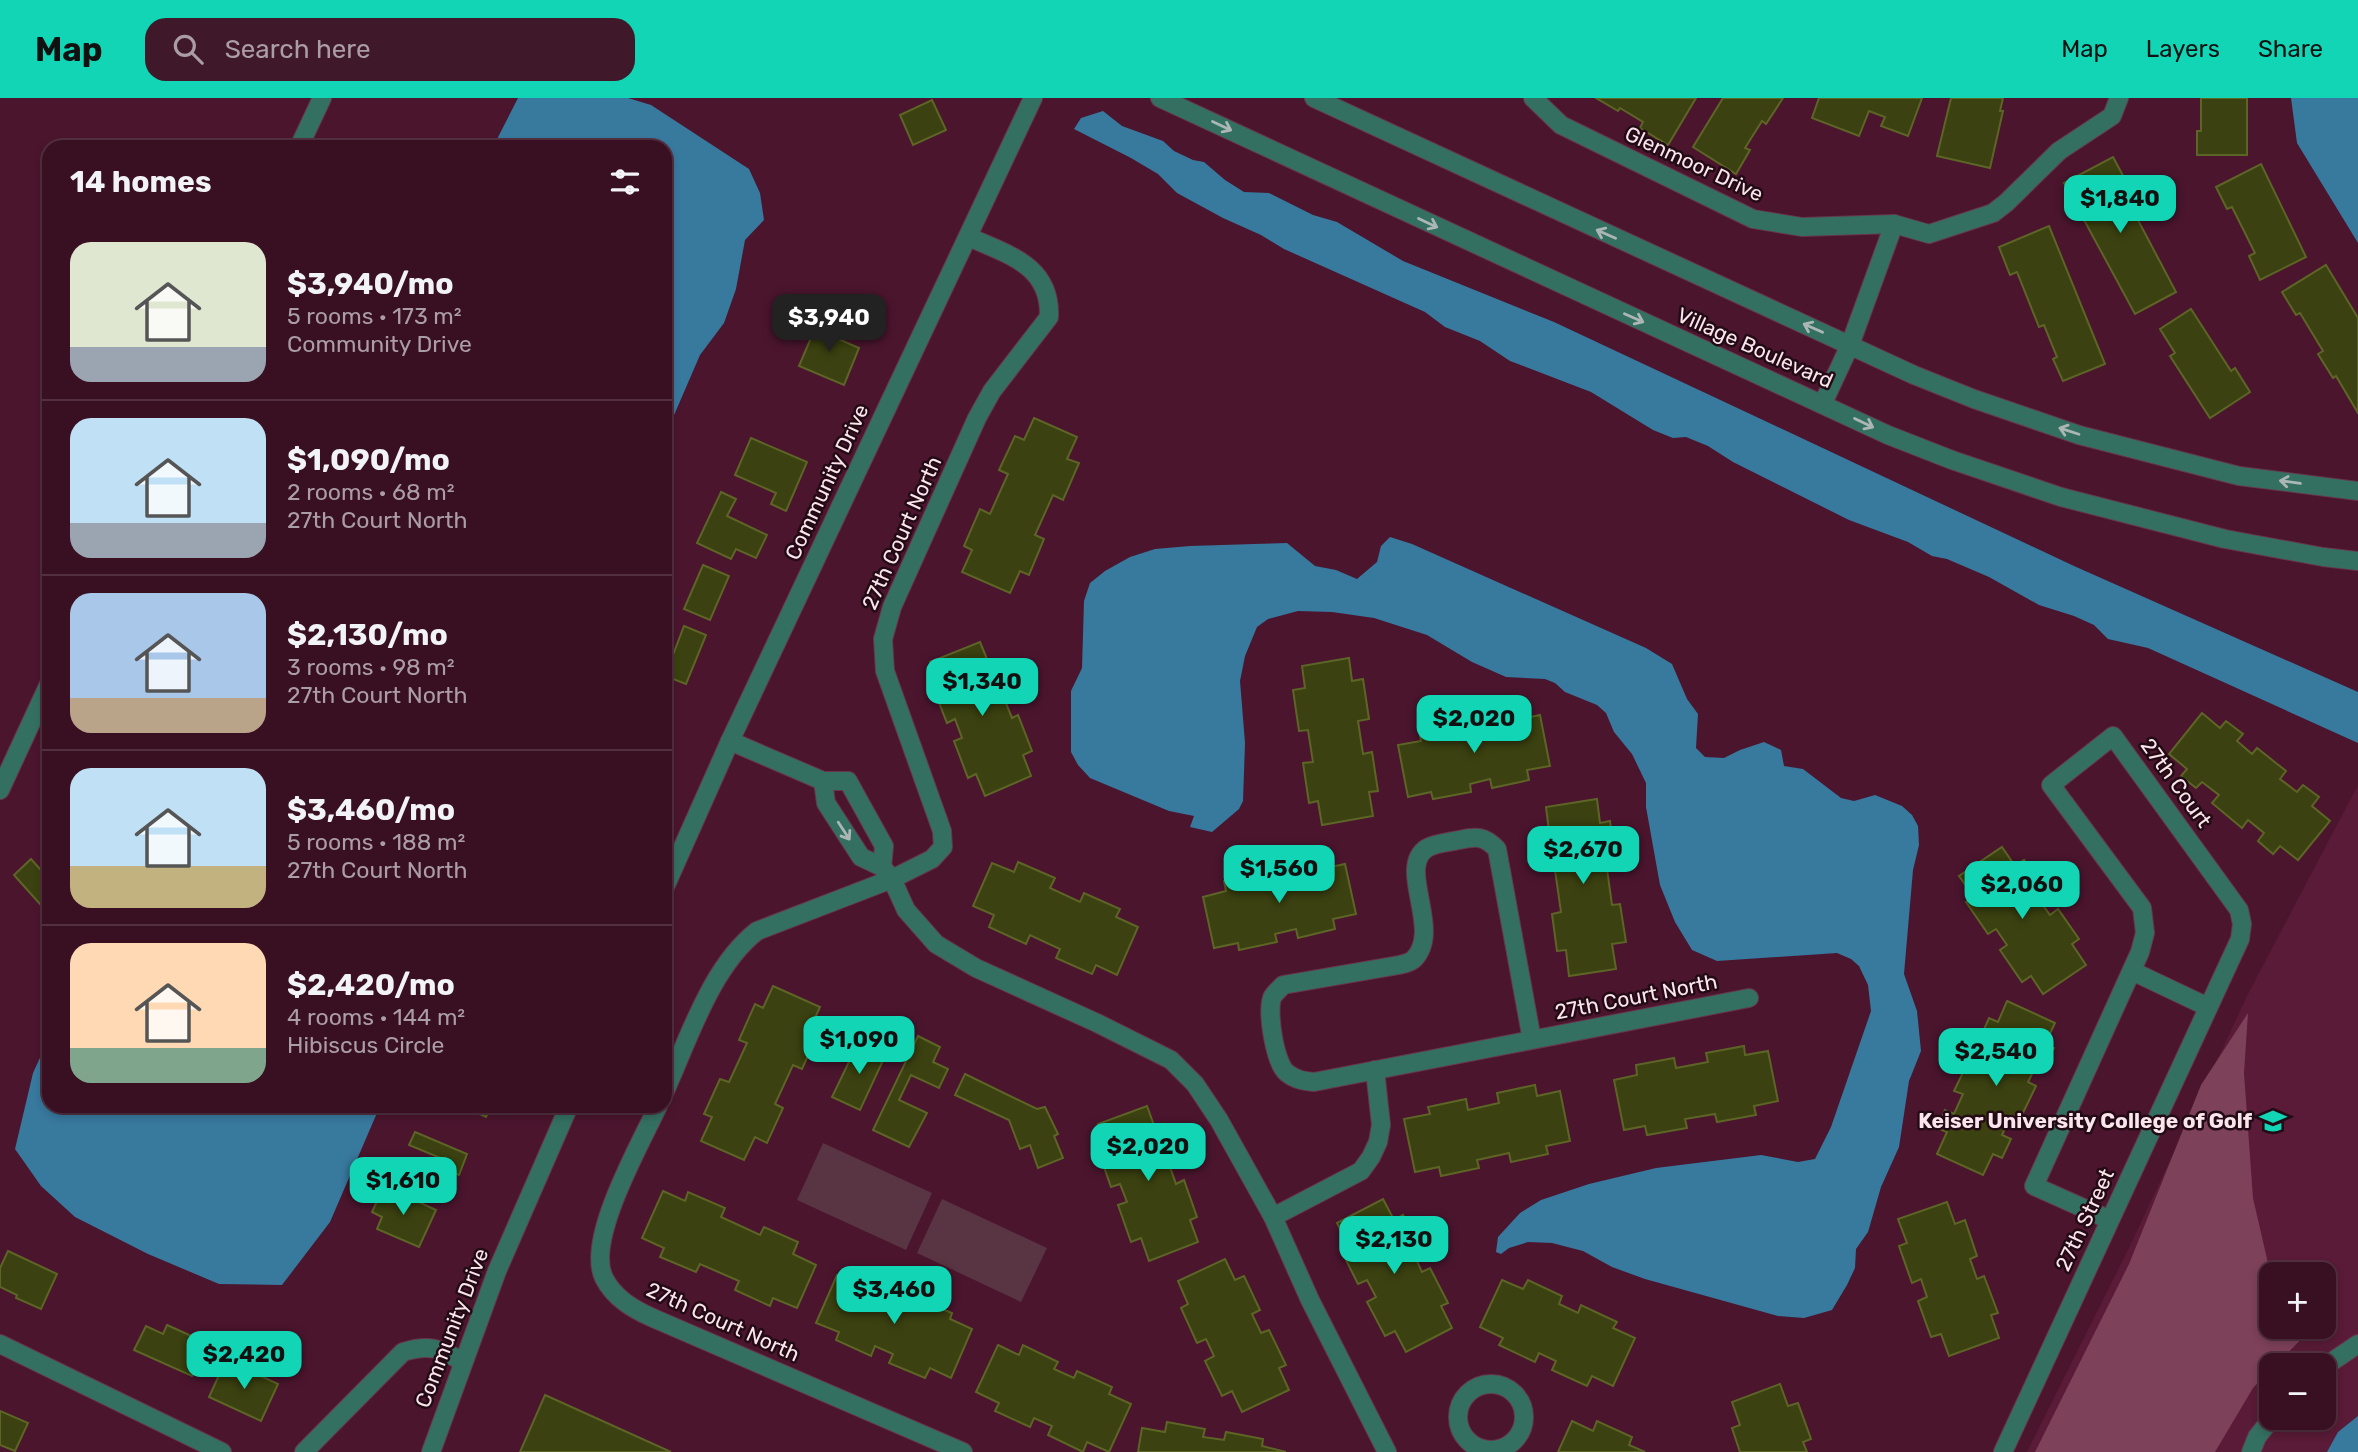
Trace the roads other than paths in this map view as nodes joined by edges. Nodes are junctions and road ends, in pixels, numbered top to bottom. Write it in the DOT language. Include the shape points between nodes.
graph roads {
  1 [pos="322,98"];
  2 [pos="1033,98"];
  3 [pos="1160,98"];
  4 [pos="1314,98"];
  5 [pos="1533,98"];
  6 [pos="2119,98"];
  7 [pos="302,140"];
  8 [pos="1894,224"];
  9 [pos="969,237"];
  10 [pos="1850,345"];
  11 [pos="1823,404"];
  12 [pos="2358,491"];
  13 [pos="2358,561"];
  14 [pos="42,699"];
  15 [pos="730,741"];
  16 [pos="823,781"];
  17 [pos="0,790"];
  18 [pos="672,871"];
  19 [pos="887,873"];
  20 [pos="2132,971"];
  21 [pos="1749,998"];
  22 [pos="2208,1007"];
  23 [pos="1532,1040"];
  24 [pos="1375,1070"];
  25 [pos="672,1076"];
  26 [pos="566,1113"];
  27 [pos="655,1113"];
  28 [pos="1273,1217"];
  29 [pos="2110,1220"];
  30 [pos="0,1344"];
  31 [pos="2358,1344"];
  32 [pos="2336,1359"];
  33 [pos="463,1363"];
  34 [pos="2263,1430"];
  35 [pos="222,1452"];
  36 [pos="304,1452"];
  37 [pos="430,1452"];
  38 [pos="963,1452"];
  39 [pos="1387,1452"];
  40 [pos="2003,1452"];
  41 [pos="2250,1452"];
  1 -- 7 [label="street"];
  2 -- 9 [label="street, Community Drive"];
  3 -- 11 [label="street, Village Boulevard, one-way"];
  10 -- 4 [label="street, Village Boulevard, one-way"];
  5 -- 8 [label="street, Glenmoor Drive" via="1560,125 1753,219 1802,228"];
  6 -- 8 [label="street, Glenmoor Drive" via="2112,116 2059,151 1993,213 1929,234"];
  8 -- 10 [label="street"];
  9 -- 15 [label="street, Community Drive"];
  9 -- 19 [label="street, 27th Court North" via="1024,263 1036,274 1045,287 1049,317 977,418 886,623 885,671 942,831 943,847 932,859"];
  10 -- 11 [label="street"];
  12 -- 10 [label="street, Village Boulevard, one-way" via="2239,475 2079,435 1950,390"];
  11 -- 13 [label="street, Village Boulevard, one-way" via="1914,445 2061,497 2225,539"];
  14 -- 17 [label="street"];
  15 -- 16 [label="street"];
  15 -- 18 [label="street, Community Drive"];
  16 -- 19 [label="street, one-way" via="826,803 861,857"];
  16 -- 19 [label="street" via="848,782 884,846"];
  19 -- 25 [label="street, 27th Court North" via="758,931 741,944 717,978"];
  19 -- 28 [label="street" via="906,910 936,944 976,968 1171,1060 1195,1084 1219,1120"];
  20 -- 22 [label="street"];
  20 -- 22 [label="street, 27th Court" via="2145,933 2142,908 2052,785 2113,736 2239,909 2241,939"];
  20 -- 29 [label="street" via="2035,1186"];
  21 -- 23 [label="street, 27th Court North"];
  22 -- 29 [label="street, 27th Street"];
  23 -- 24 [label="street, 27th Court North"];
  23 -- 24 [label="street, 27th Court North" via="1497,849 1486,839 1471,837 1428,847 1418,858 1425,937 1413,960 1290,983 1272,997 1277,1058 1285,1072 1314,1082"];
  24 -- 28 [label="street" via="1381,1125 1371,1157 1361,1171"];
  26 -- 33 [label="street, Community Drive"];
  27 -- 38 [label="street, 27th Court North" via="602,1231 602,1275 614,1293 653,1318"];
  28 -- 39 [label="street"];
  29 -- 40 [label="street, 27th Street"];
  30 -- 35 [label="street"];
  31 -- 32 [label="street"];
  33 -- 36 [label="street" via="436,1348 403,1352"];
  33 -- 37 [label="street, Community Drive"];
  34 -- 41 [label="street"];
}
